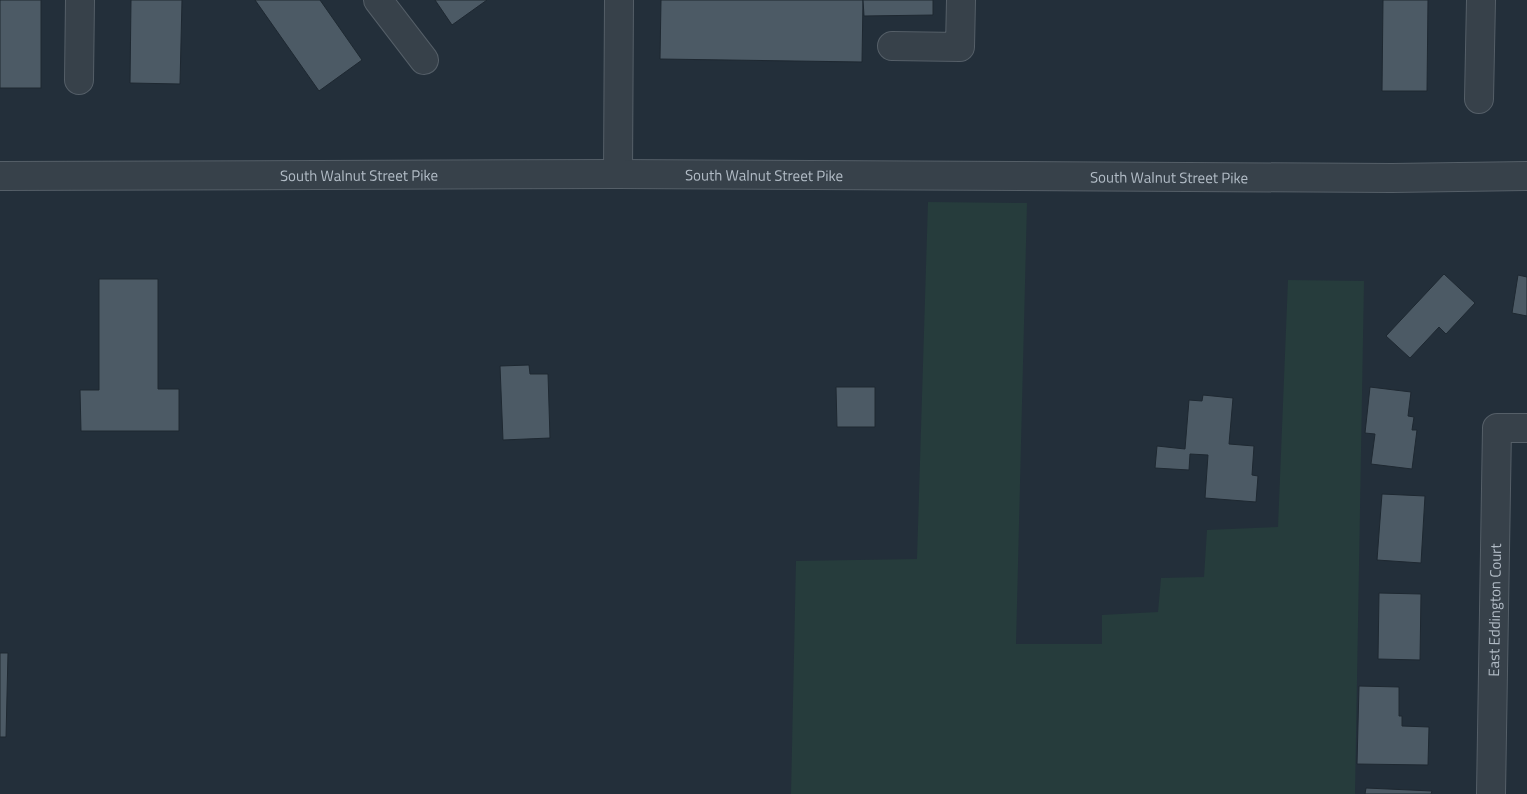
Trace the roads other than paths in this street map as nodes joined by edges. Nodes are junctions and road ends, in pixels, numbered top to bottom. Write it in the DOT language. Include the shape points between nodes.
graph roads {
  1 [pos="80,0"];
  2 [pos="378,0"];
  3 [pos="619,0"];
  4 [pos="961,0"];
  5 [pos="1481,0"];
  6 [pos="892,46"];
  7 [pos="424,60"];
  8 [pos="79,80"];
  9 [pos="1479,99"];
  10 [pos="618,174"];
  11 [pos="0,176"];
  12 [pos="1527,176"];
  13 [pos="1527,428"];
  14 [pos="1491,794"];
  1 -- 8 [label="street"];
  2 -- 7 [label="street"];
  3 -- 10 [label="street"];
  4 -- 6 [label="street" via="960,47"];
  5 -- 9 [label="street"];
  10 -- 11 [label="street, South Walnut Street Pike"];
  10 -- 12 [label="street, South Walnut Street Pike"];
  13 -- 14 [label="street, East Eddington Court" via="1497,428"];
}
